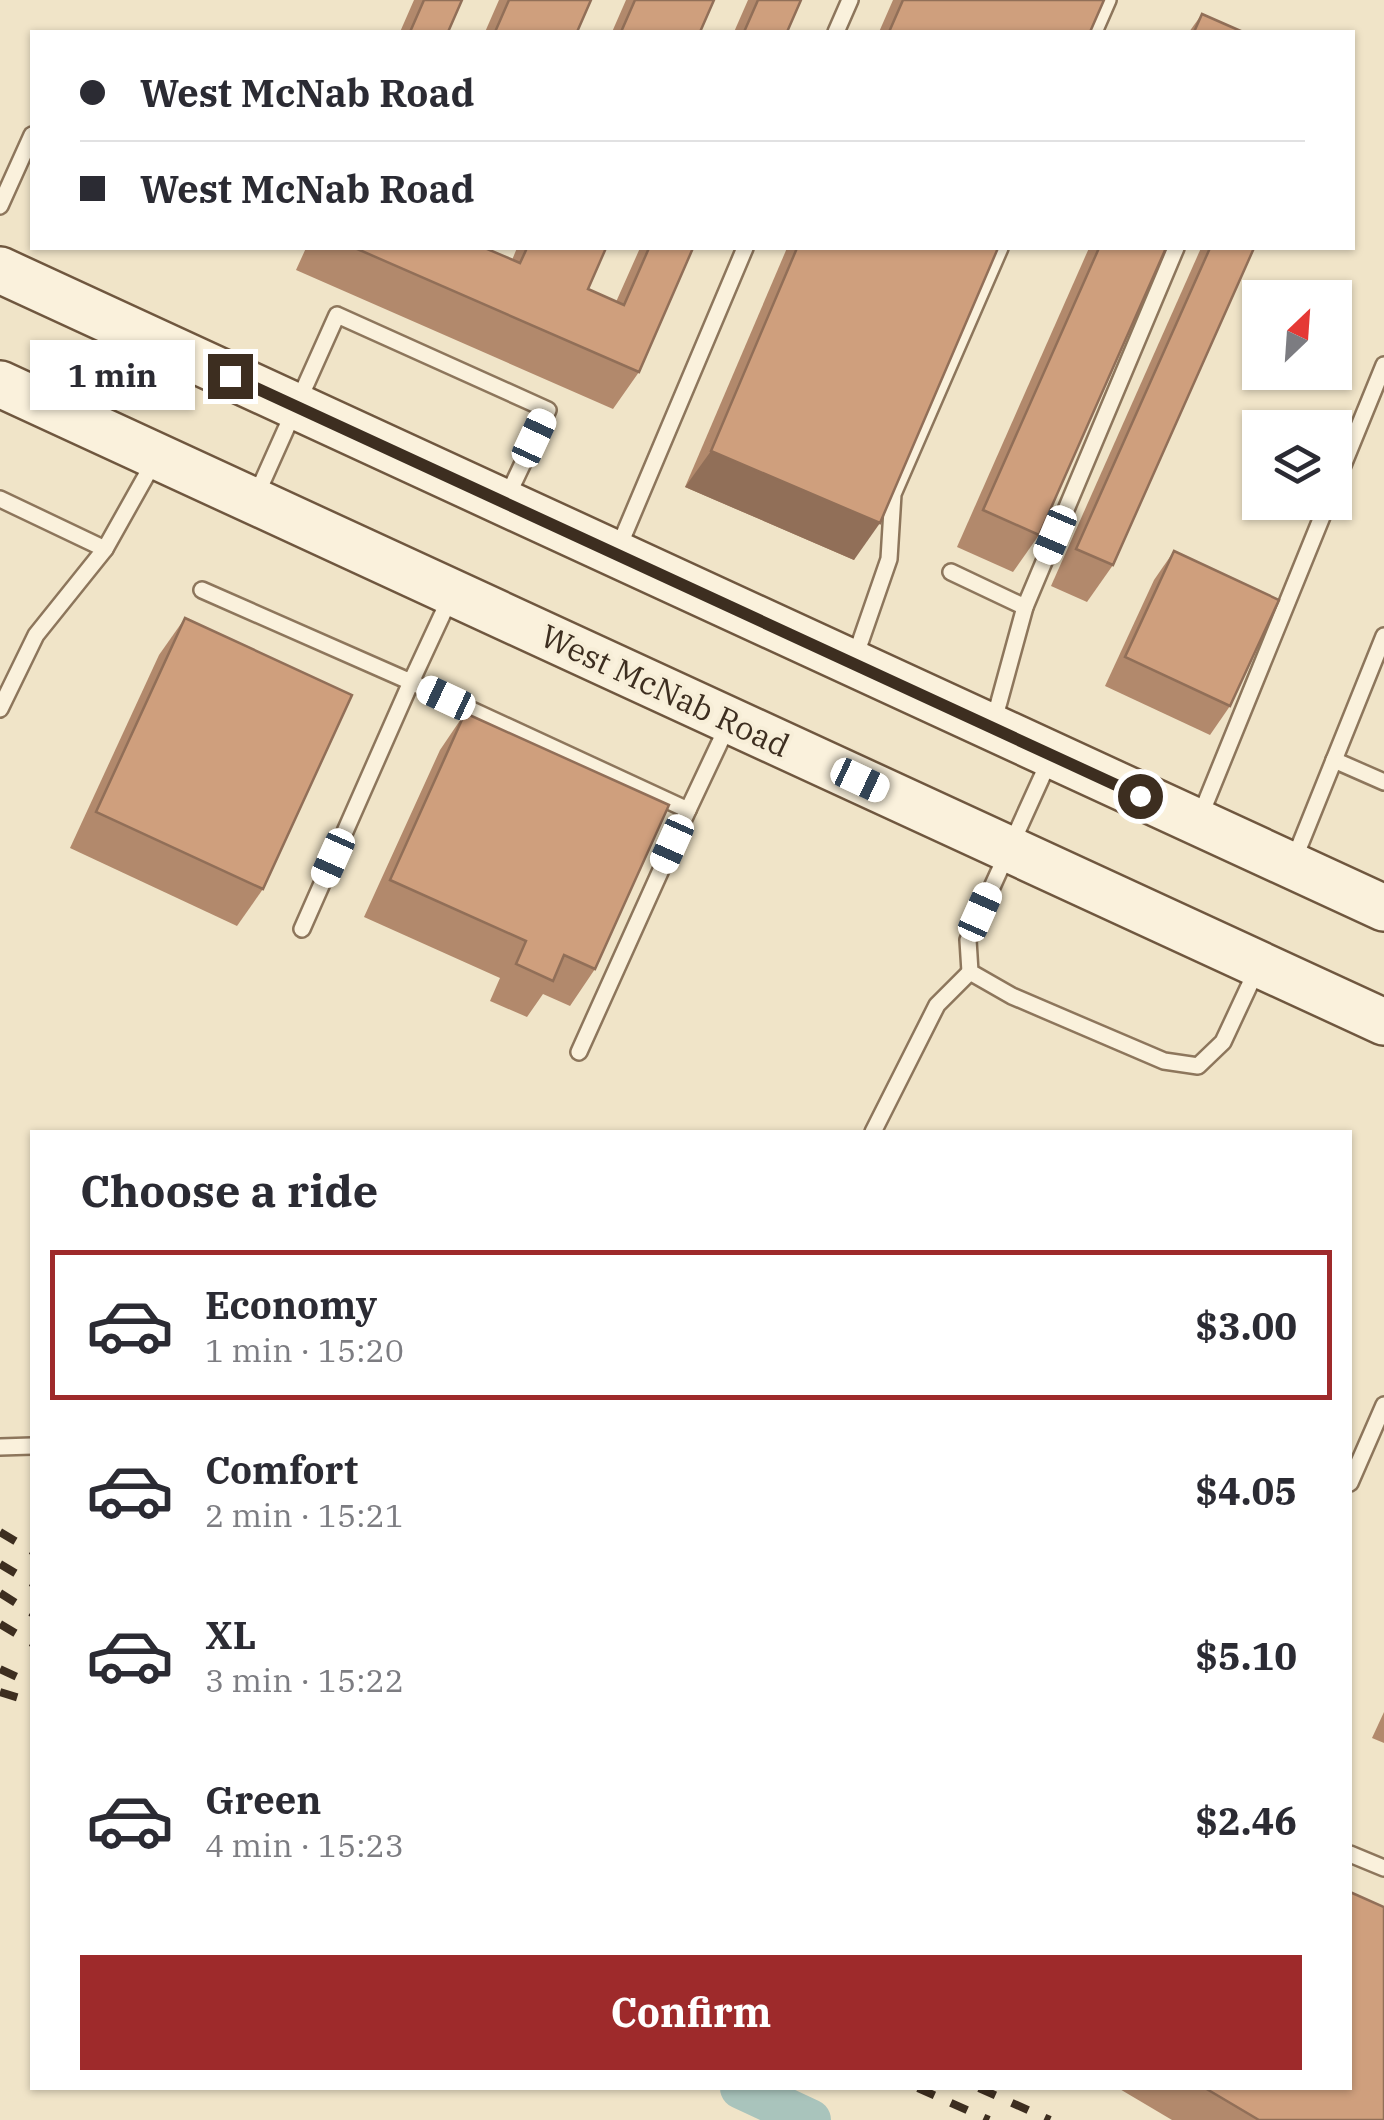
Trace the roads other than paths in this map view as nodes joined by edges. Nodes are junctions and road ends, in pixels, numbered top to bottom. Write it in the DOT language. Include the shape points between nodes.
graph roads {
  1 [pos="850,0"];
  2 [pos="1108,0"];
  3 [pos="837,30"];
  4 [pos="1095,30"];
  5 [pos="30,139"];
  6 [pos="0,206"];
  7 [pos="744,250"];
  8 [pos="999,250"];
  9 [pos="1175,250"];
  10 [pos="0,270"];
  11 [pos="1384,365"];
  12 [pos="7,392"];
  13 [pos="295,406"];
  14 [pos="1352,443"];
  15 [pos="157,456"];
  16 [pos="0,498"];
  17 [pos="254,500"];
  18 [pos="504,502"];
  19 [pos="1321,520"];
  20 [pos="105,549"];
  21 [pos="616,554"];
  22 [pos="951,572"];
  23 [pos="202,590"];
  24 [pos="452,592"];
  25 [pos="1025,607"];
  26 [pos="1384,636"];
  27 [pos="852,663"];
  28 [pos="411,682"];
  29 [pos="0,709"];
  30 [pos="730,720"];
  31 [pos="992,728"];
  32 [pos="1052,755"];
  33 [pos="1334,760"];
  34 [pos="1384,782"];
  35 [pos="688,810"];
  36 [pos="1198,823"];
  37 [pos="1009,849"];
  38 [pos="1291,866"];
  39 [pos="1384,908"];
  40 [pos="302,929"];
  41 [pos="1259,964"];
  42 [pos="970,972"];
  43 [pos="1384,1022"];
  44 [pos="579,1052"];
  45 [pos="874,1130"];
  46 [pos="1384,1404"];
  47 [pos="0,1446"];
  48 [pos="30,1446"];
  49 [pos="1352,1478"];
  50 [pos="1352,1855"];
  51 [pos="1384,1868"];
  1 -- 3 [label="lane"];
  2 -- 4 [label="lane"];
  5 -- 6 [label="lane"];
  7 -- 21 [label="lane"];
  8 -- 27 [label="lane" via="892,494 888,559"];
  9 -- 25 [label="lane"];
  10 -- 13 [label="main road"];
  11 -- 14 [label="lane"];
  12 -- 15 [label="main road, West McNab Road"];
  13 -- 17 [label="lane"];
  13 -- 18 [label="main road"];
  13 -- 18 [label="lane" via="337,315 548,410"];
  15 -- 17 [label="main road, West McNab Road"];
  15 -- 20 [label="lane"];
  16 -- 20 [label="lane"];
  17 -- 24 [label="main road, West McNab Road"];
  18 -- 21 [label="main road"];
  19 -- 36 [label="lane"];
  20 -- 29 [label="lane" via="36,636"];
  21 -- 27 [label="main road"];
  22 -- 25 [label="lane"];
  23 -- 28 [label="lane"];
  24 -- 28 [label="lane"];
  24 -- 30 [label="main road, West McNab Road"];
  25 -- 31 [label="lane"];
  26 -- 33 [label="lane"];
  27 -- 31 [label="main road"];
  28 -- 35 [label="lane"];
  28 -- 40 [label="lane"];
  30 -- 35 [label="lane"];
  30 -- 37 [label="main road, West McNab Road"];
  31 -- 32 [label="main road"];
  32 -- 36 [label="main road"];
  32 -- 37 [label="lane"];
  33 -- 34 [label="lane"];
  33 -- 38 [label="lane"];
  35 -- 44 [label="lane"];
  36 -- 38 [label="main road"];
  37 -- 41 [label="main road, West McNab Road"];
  37 -- 42 [label="lane" via="968,940"];
  38 -- 39 [label="main road"];
  41 -- 42 [label="lane" via="1223,1042 1198,1066 1164,1061"];
  41 -- 43 [label="main road, West McNab Road"];
  42 -- 45 [label="lane" via="938,1005"];
  46 -- 49 [label="lane"];
  47 -- 48 [label="lane"];
  50 -- 51 [label="lane"];
}
